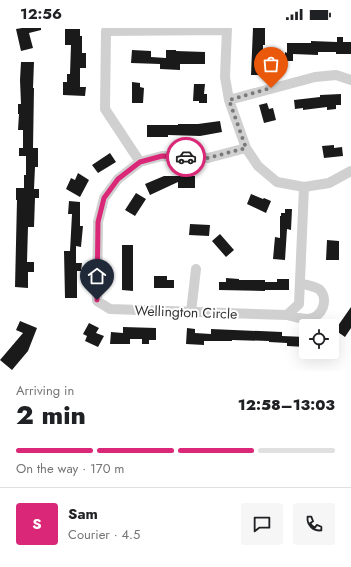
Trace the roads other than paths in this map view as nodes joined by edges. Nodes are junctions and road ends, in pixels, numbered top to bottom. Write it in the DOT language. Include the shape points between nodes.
graph roads {
  1 [pos="227,29"];
  2 [pos="351,80"];
  3 [pos="229,100"];
  4 [pos="246,148"];
  5 [pos="140,162"];
  6 [pos="351,171"];
  7 [pos="304,187"];
  8 [pos="196,269"];
  9 [pos="300,283"];
  10 [pos="191,312"];
  11 [pos="287,315"];
  1 -- 3 [label="street" via="225,77"];
  1 -- 5 [label="street" via="106,31 105,109"];
  2 -- 3 [label="street" via="336,75 315,77"];
  3 -- 4 [label="street"];
  4 -- 5 [label="street, Wellington Circle" via="208,158 162,156"];
  4 -- 7 [label="street" via="258,166 277,182"];
  5 -- 10 [label="street, Wellington Circle" via="118,179 104,198 98,222 97,300 110,309"];
  6 -- 7 [label="street" via="329,183"];
  7 -- 9 [label="street"];
  8 -- 10 [label="street"];
  9 -- 11 [label="street" via="299,304"];
  9 -- 11 [label="street, Wellington Circle" via="319,289 324,304 314,318"];
  10 -- 11 [label="street, Wellington Circle"];
}
